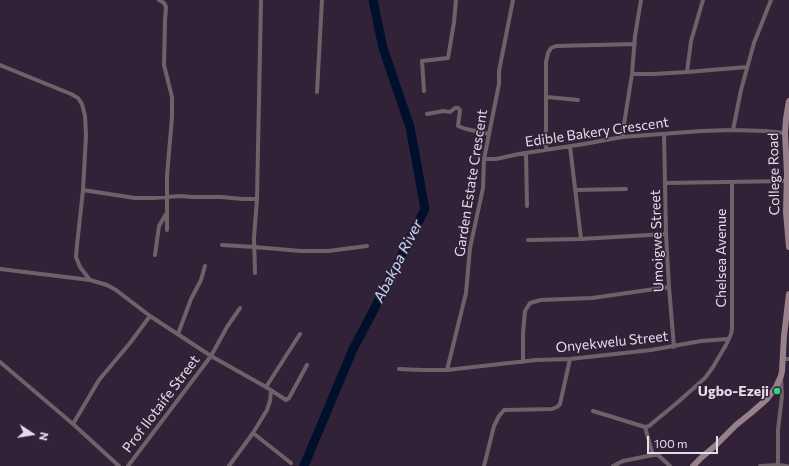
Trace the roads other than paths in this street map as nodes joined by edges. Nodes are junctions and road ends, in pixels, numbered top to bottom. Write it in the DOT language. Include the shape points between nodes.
graph roads {
  1 [pos="159,0"];
  2 [pos="261,0"];
  3 [pos="322,0"];
  4 [pos="456,0"];
  5 [pos="513,0"];
  6 [pos="641,0"];
  7 [pos="703,0"];
  8 [pos="770,0"];
  9 [pos="635,44"];
  10 [pos="0,65"];
  11 [pos="747,67"];
  12 [pos="687,72"];
  13 [pos="632,74"];
  14 [pos="424,91"];
  15 [pos="317,92"];
  16 [pos="547,97"];
  17 [pos="578,100"];
  18 [pos="789,101"];
  19 [pos="427,114"];
  20 [pos="733,130"];
  21 [pos="785,133"];
  22 [pos="490,134"];
  23 [pos="664,134"];
  24 [pos="622,137"];
  25 [pos="570,146"];
  26 [pos="546,149"];
  27 [pos="526,153"];
  28 [pos="484,159"];
  29 [pos="787,181"];
  30 [pos="732,182"];
  31 [pos="665,183"];
  32 [pos="626,189"];
  33 [pos="788,189"];
  34 [pos="83,190"];
  35 [pos="576,190"];
  36 [pos="167,197"];
  37 [pos="257,199"];
  38 [pos="527,206"];
  39 [pos="167,214"];
  40 [pos="166,230"];
  41 [pos="666,234"];
  42 [pos="581,239"];
  43 [pos="528,240"];
  44 [pos="222,245"];
  45 [pos="367,246"];
  46 [pos="254,247"];
  47 [pos="789,247"];
  48 [pos="155,255"];
  49 [pos="205,266"];
  50 [pos="0,269"];
  51 [pos="255,274"];
  52 [pos="90,280"];
  53 [pos="669,288"];
  54 [pos="789,294"];
  55 [pos="789,302"];
  56 [pos="240,308"];
  57 [pos="150,316"];
  58 [pos="178,334"];
  59 [pos="300,334"];
  60 [pos="728,339"];
  61 [pos="674,347"];
  62 [pos="211,356"];
  63 [pos="570,359"];
  64 [pos="786,359"];
  65 [pos="0,362"];
  66 [pos="523,362"];
  67 [pos="307,365"];
  68 [pos="399,369"];
  69 [pos="448,370"];
  70 [pos="781,376"];
  71 [pos="266,387"];
  72 [pos="271,390"];
  73 [pos="593,411"];
  74 [pos="73,424"];
  75 [pos="645,428"];
  76 [pos="253,433"];
  77 [pos="653,455"];
  78 [pos="291,463"];
  79 [pos="778,465"];
  80 [pos="119,466"];
  81 [pos="128,466"];
  82 [pos="229,466"];
  83 [pos="484,466"];
  84 [pos="613,466"];
  85 [pos="670,466"];
  86 [pos="694,466"];
  87 [pos="760,466"];
  88 [pos="787,466"];
  1 -- 36 [label="street" via="166,7 164,65 172,97"];
  2 -- 37 [label="street"];
  3 -- 15 [label="street"];
  4 -- 14 [label="street" via="448,58 422,61"];
  5 -- 22 [label="street, Garden Estate Crescent"];
  6 -- 9 [label="street"];
  7 -- 12 [label="street" via="691,41"];
  8 -- 11 [label="street"];
  9 -- 13 [label="street"];
  9 -- 16 [label="street" via="551,48 546,62"];
  10 -- 34 [label="street" via="71,94 82,104 86,135"];
  11 -- 12 [label="street"];
  11 -- 20 [label="street"];
  12 -- 13 [label="street"];
  13 -- 24 [label="street"];
  16 -- 17 [label="street"];
  16 -- 26 [label="street"];
  18 -- 21 [label="main road, College Road"];
  19 -- 22 [label="street" via="450,112 458,108 460,127"];
  20 -- 21 [label="street, Edible Bakery Crescent"];
  20 -- 23 [label="street, Edible Bakery Crescent"];
  21 -- 29 [label="main road, College Road"];
  22 -- 28 [label="street, Garden Estate Crescent"];
  23 -- 24 [label="street, Edible Bakery Crescent"];
  23 -- 31 [label="street, Umoigwe Street"];
  24 -- 25 [label="street, Edible Bakery Crescent"];
  25 -- 26 [label="street, Edible Bakery Crescent"];
  25 -- 35 [label="street"];
  26 -- 27 [label="street, Edible Bakery Crescent"];
  27 -- 28 [label="street, Edible Bakery Crescent"];
  27 -- 38 [label="street"];
  28 -- 69 [label="street, Garden Estate Crescent" via="483,188 470,248 466,293"];
  29 -- 30 [label="street"];
  29 -- 33 [label="main road, College Road"];
  30 -- 31 [label="street"];
  30 -- 60 [label="street, Chelsea Avenue" via="732,322"];
  31 -- 41 [label="street, Umoigwe Street"];
  32 -- 35 [label="street"];
  33 -- 47 [label="main road, College Road" via="786,212"];
  34 -- 36 [label="street" via="135,198"];
  34 -- 52 [label="street" via="76,257 80,268"];
  35 -- 42 [label="street"];
  36 -- 37 [label="street"];
  36 -- 39 [label="street"];
  37 -- 46 [label="street"];
  39 -- 40 [label="street"];
  39 -- 48 [label="street" via="159,226"];
  41 -- 42 [label="street"];
  41 -- 53 [label="street, Umoigwe Street"];
  42 -- 43 [label="street"];
  44 -- 46 [label="street"];
  45 -- 46 [label="street" via="328,252"];
  46 -- 51 [label="street"];
  49 -- 58 [label="street"];
  50 -- 52 [label="street"];
  52 -- 57 [label="street" via="116,290"];
  53 -- 61 [label="street, Umoigwe Street"];
  53 -- 66 [label="street" via="530,303 525,311"];
  54 -- 55 [label="main road"];
  55 -- 64 [label="main road" via="784,329"];
  56 -- 62 [label="street, Prof Ilotaife Street"];
  57 -- 58 [label="street"];
  57 -- 74 [label="street" via="99,380"];
  58 -- 62 [label="street"];
  59 -- 71 [label="street"];
  60 -- 61 [label="street, Onyekwelu Street"];
  60 -- 75 [label="street" via="714,367 705,378"];
  61 -- 63 [label="street, Onyekwelu Street"];
  62 -- 71 [label="street"];
  62 -- 81 [label="street, Prof Ilotaife Street"];
  63 -- 66 [label="street, Onyekwelu Street"];
  63 -- 83 [label="street" via="558,407 504,410 494,426"];
  64 -- 70 [label="main road"];
  65 -- 74 [label="street"];
  66 -- 69 [label="street, Onyekwelu Street"];
  67 -- 72 [label="street" via="287,400"];
  68 -- 69 [label="street, Onyekwelu Street"];
  70 -- 79 [label="street"];
  70 -- 86 [label="main road" via="767,399"];
  71 -- 72 [label="street"];
  72 -- 76 [label="street" via="267,410"];
  73 -- 75 [label="street"];
  74 -- 80 [label="street"];
  75 -- 77 [label="street"];
  76 -- 78 [label="street"];
  76 -- 82 [label="street"];
  77 -- 84 [label="street" via="623,461"];
  77 -- 85 [label="street" via="658,455"];
  79 -- 87 [label="street"];
  79 -- 88 [label="street"];
}
